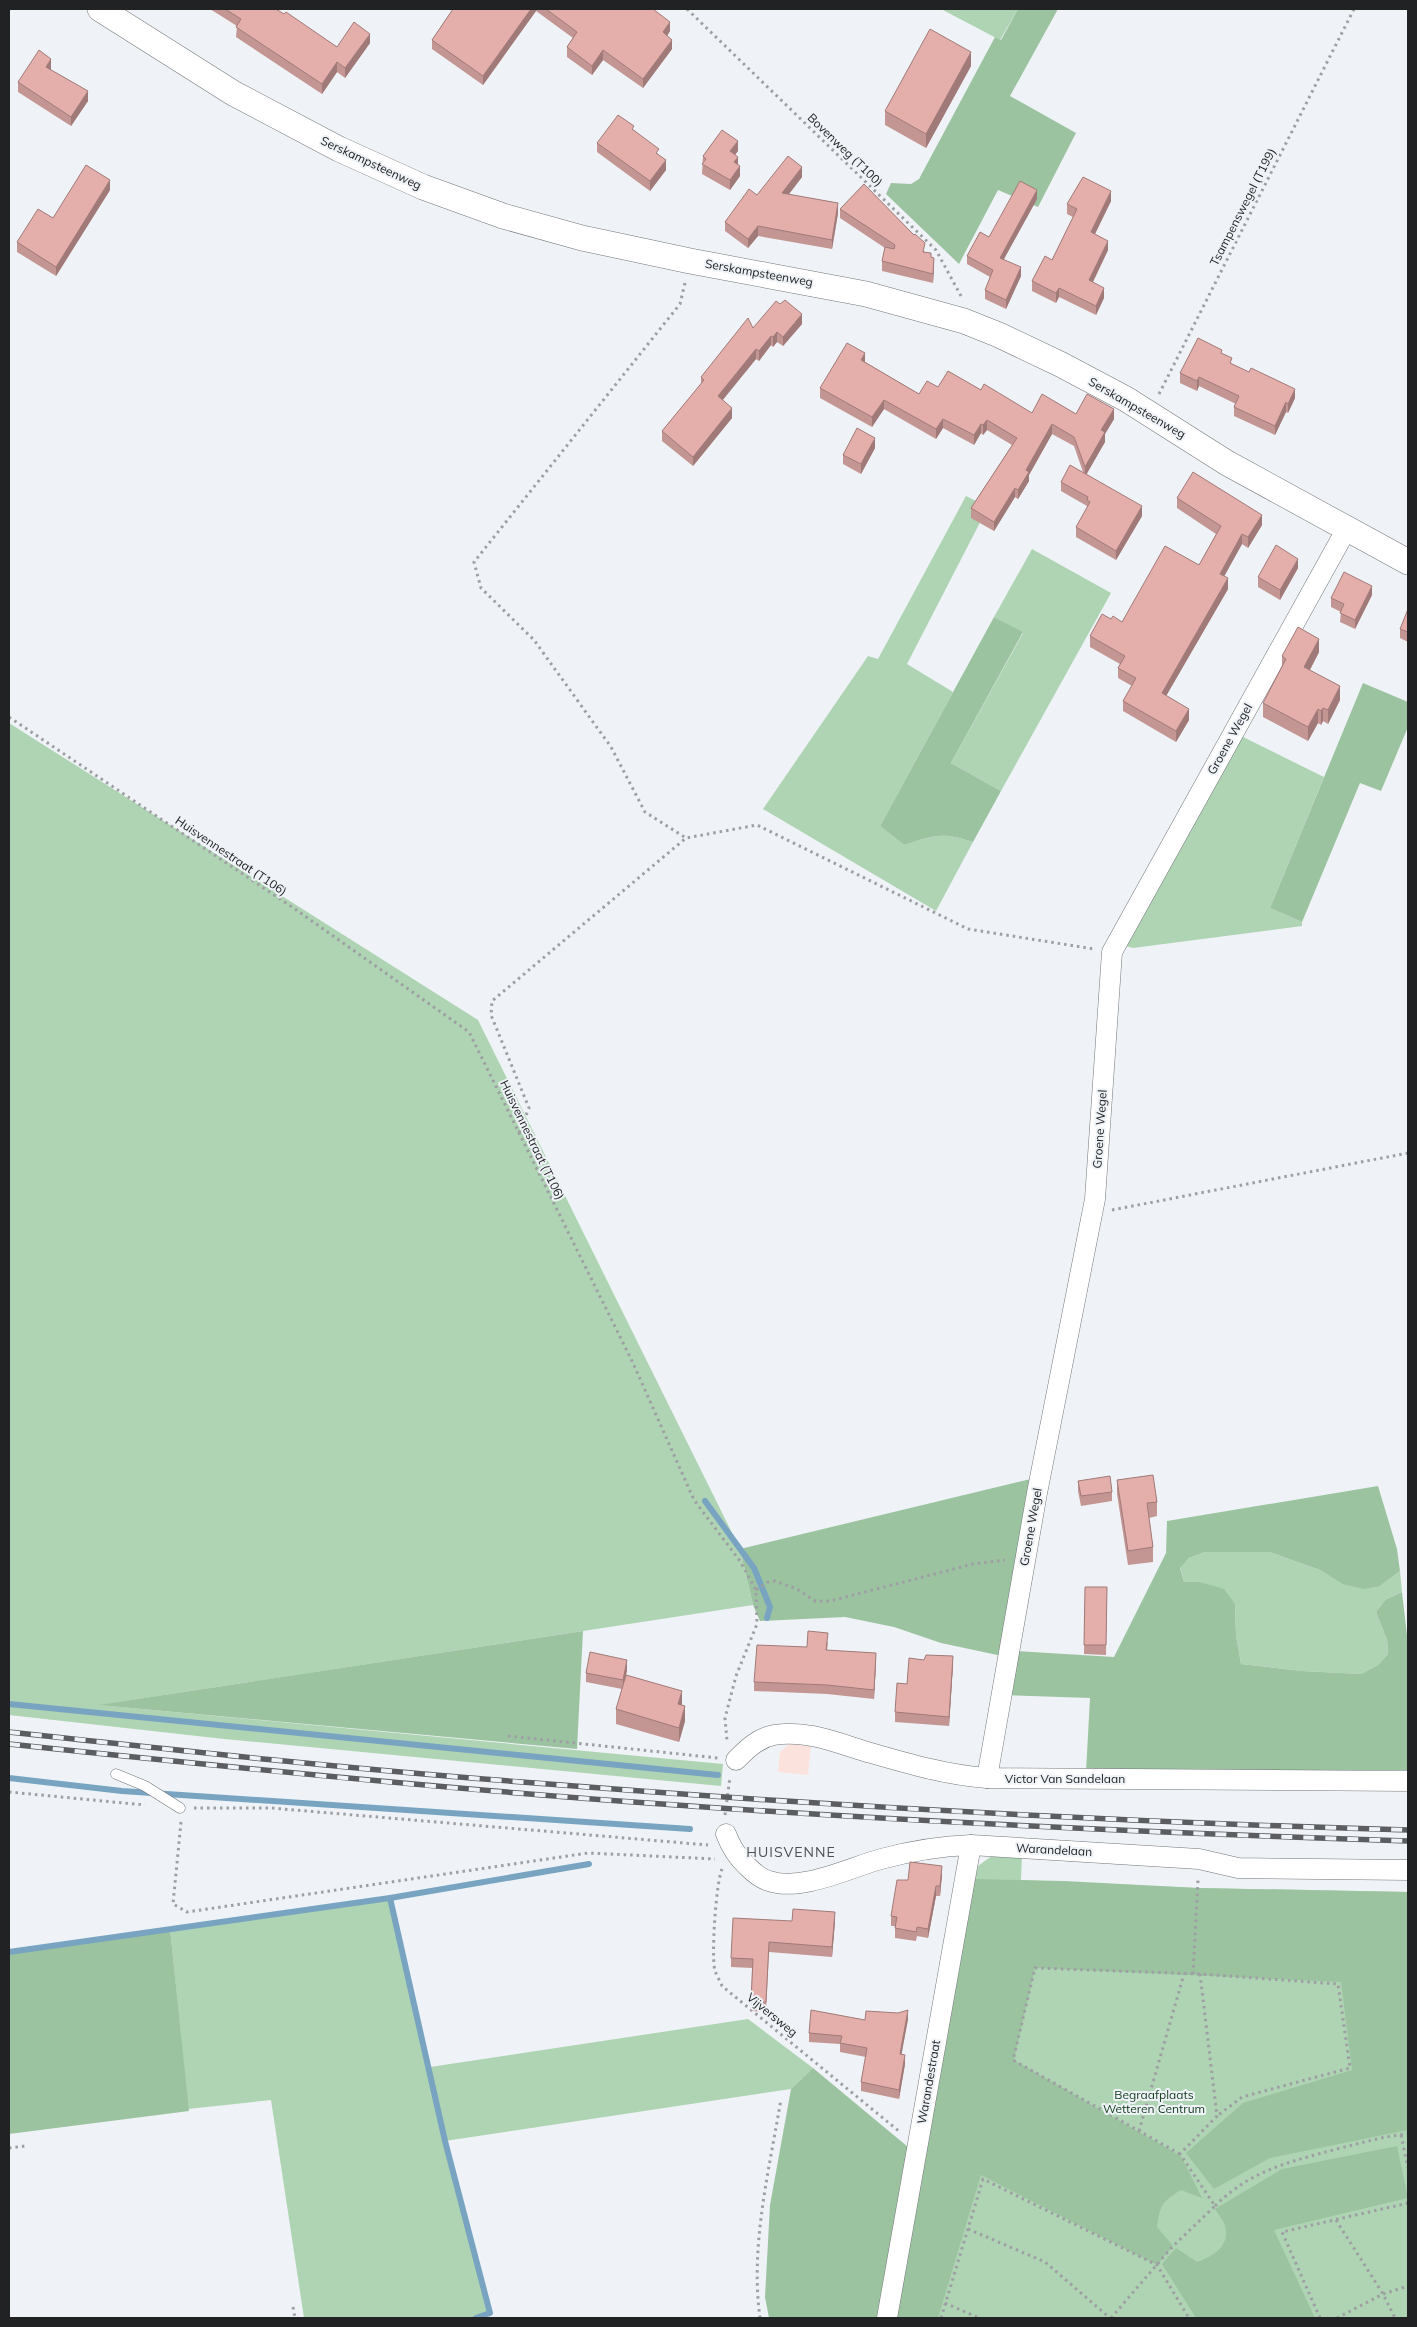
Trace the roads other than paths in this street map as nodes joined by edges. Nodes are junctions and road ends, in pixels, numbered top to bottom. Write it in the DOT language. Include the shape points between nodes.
graph roads {
  1 [pos="100,9"];
  2 [pos="1346,530"];
  3 [pos="1408,562"];
  4 [pos="736,1760"];
  5 [pos="116,1774"];
  6 [pos="987,1778"];
  7 [pos="1408,1781"];
  8 [pos="180,1808"];
  9 [pos="726,1834"];
  10 [pos="971,1845"];
  11 [pos="1408,1870"];
  12 [pos="887,2318"];
  1 -- 2 [label="street, Serskampsteenweg" via="233,93 338,149 423,187 503,216 574,236 690,261 866,294 964,321 1060,364 1150,413 1227,463"];
  2 -- 3 [label="street, Serskampsteenweg"];
  2 -- 6 [label="street, Groene Wegel" via="1112,952 1092,1214"];
  4 -- 6 [label="street, Victor Van Sandelaan" via="758,1741 772,1735 794,1734 952,1775"];
  5 -- 8 [label="lane" via="145,1786"];
  6 -- 7 [label="street, Victor Van Sandelaan"];
  9 -- 10 [label="street, Warandelaan" via="735,1853 755,1874 782,1884 813,1880 925,1848"];
  10 -- 11 [label="street, Warandelaan" via="1199,1859 1238,1868"];
  10 -- 12 [label="street, Warandestraat"];
}
